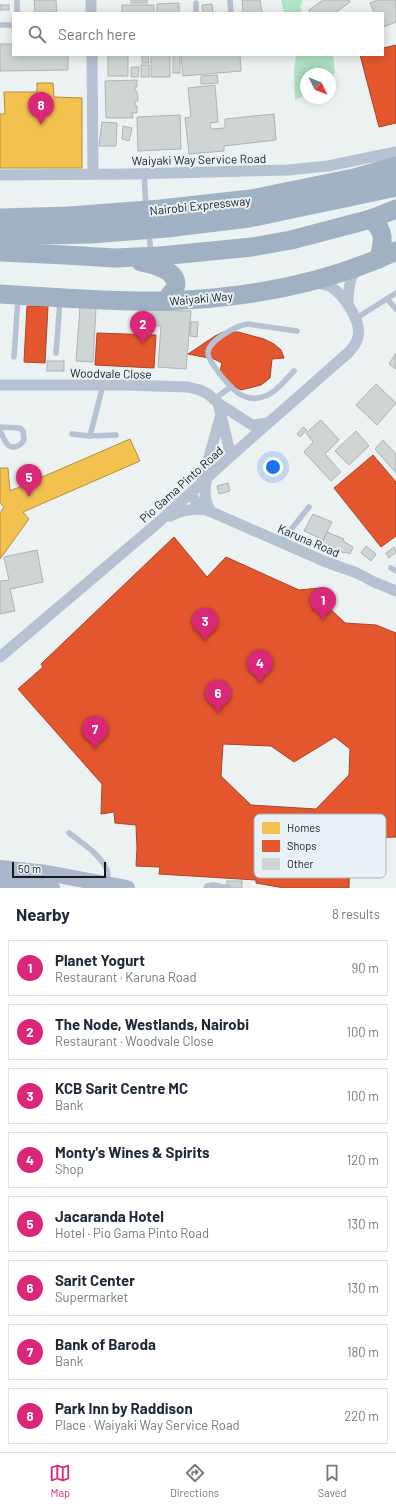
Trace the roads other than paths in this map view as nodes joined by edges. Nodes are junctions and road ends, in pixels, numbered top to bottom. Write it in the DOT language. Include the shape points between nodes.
graph roads {
  1 [pos="17,0"];
  2 [pos="91,0"];
  3 [pos="230,0"];
  4 [pos="196,3"];
  5 [pos="17,12"];
  6 [pos="91,12"];
  7 [pos="196,12"];
  8 [pos="231,12"];
  9 [pos="0,25"];
  10 [pos="12,25"];
  11 [pos="92,56"];
  12 [pos="396,152"];
  13 [pos="396,167"];
  14 [pos="144,173"];
  15 [pos="93,174"];
  16 [pos="0,175"];
  17 [pos="396,186"];
  18 [pos="396,209"];
  19 [pos="0,219"];
  20 [pos="371,219"];
  21 [pos="147,220"];
  22 [pos="0,235"];
  23 [pos="396,251"];
  24 [pos="0,252"];
  25 [pos="152,257"];
  26 [pos="115,258"];
  27 [pos="379,259"];
  28 [pos="360,267"];
  29 [pos="309,282"];
  30 [pos="396,293"];
  31 [pos="9,295"];
  32 [pos="60,298"];
  33 [pos="387,299"];
  34 [pos="165,300"];
  35 [pos="348,304"];
  36 [pos="396,309"];
  37 [pos="355,319"];
  38 [pos="297,331"];
  39 [pos="56,353"];
  40 [pos="14,357"];
  41 [pos="294,371"];
  42 [pos="0,385"];
  43 [pos="103,385"];
  44 [pos="231,387"];
  45 [pos="216,401"];
  46 [pos="220,417"];
  47 [pos="268,423"];
  48 [pos="0,427"];
  49 [pos="0,431"];
  50 [pos="72,434"];
  51 [pos="116,435"];
  52 [pos="90,436"];
  53 [pos="231,456"];
  54 [pos="204,480"];
  55 [pos="190,494"];
  56 [pos="309,507"];
  57 [pos="209,511"];
  58 [pos="160,521"];
  59 [pos="281,542"];
  60 [pos="396,591"];
  61 [pos="0,657"];
  62 [pos="69,833"];
  63 [pos="0,868"];
  64 [pos="0,884"];
  65 [pos="109,885"];
  66 [pos="52,888"];
  67 [pos="127,888"];
  68 [pos="206,888"];
  69 [pos="230,888"];
  1 -- 5 [label="lane"];
  2 -- 6 [label="street"];
  3 -- 8 [label="lane"];
  4 -- 7 [label="lane"];
  9 -- 10 [label="lane"];
  11 -- 15 [label="street"];
  12 -- 14 [label="street, Waiyaki Way Service Road" via="328,166 288,170"];
  13 -- 21 [label="highway, Nairobi Expressway" via="354,179"];
  14 -- 15 [label="street, Waiyaki Way Service Road"];
  14 -- 21 [label="lane"];
  15 -- 16 [label="street, Waiyaki Way Service Road"];
  17 -- 21 [label="highway, Nairobi Expressway" via="249,217"];
  18 -- 20 [label="highway"];
  19 -- 21 [label="highway, Nairobi Expressway" via="69,217"];
  20 -- 25 [label="highway" via="291,240 252,247"];
  20 -- 27 [label="highway" via="380,227 383,241"];
  21 -- 22 [label="highway, Nairobi Expressway" via="91,233"];
  21 -- 25 [label="lane"];
  23 -- 27 [label="highway, Waiyaki Way"];
  24 -- 26 [label="highway"];
  25 -- 26 [label="highway"];
  26 -- 34 [label="highway" via="151,264 169,271 176,282 175,288"];
  27 -- 28 [label="highway, Waiyaki Way"];
  28 -- 29 [label="highway, Waiyaki Way"];
  28 -- 35 [label="street" via="350,285"];
  29 -- 34 [label="highway, Waiyaki Way" via="221,297"];
  29 -- 35 [label="street, Pio Gama Pinto Road" via="329,286"];
  30 -- 33 [label="lane"];
  31 -- 32 [label="highway, Waiyaki Way"];
  31 -- 40 [label="lane"];
  32 -- 34 [label="highway, Waiyaki Way"];
  32 -- 39 [label="lane"];
  33 -- 36 [label="lane"];
  33 -- 37 [label="lane"];
  35 -- 37 [label="street, Pio Gama Pinto Road"];
  37 -- 47 [label="street, Pio Gama Pinto Road" via="359,335 356,344"];
  38 -- 44 [label="lane" via="247,324 233,328 214,342 208,354 210,360"];
  41 -- 44 [label="lane" via="270,394 258,398 244,396"];
  42 -- 43 [label="street, Woodvale Close"];
  43 -- 45 [label="street, Woodvale Close" via="188,387 200,390"];
  43 -- 52 [label="lane"];
  44 -- 45 [label="lane"];
  45 -- 46 [label="street"];
  45 -- 47 [label="street, Woodvale Close" via="252,425"];
  46 -- 53 [label="street"];
  46 -- 54 [label="street"];
  47 -- 53 [label="street, Pio Gama Pinto Road"];
  48 -- 49 [label="lane" via="20,428 24,439 20,445 13,447 8,445"];
  50 -- 52 [label="lane"];
  51 -- 52 [label="lane"];
  53 -- 54 [label="street, Pio Gama Pinto Road"];
  54 -- 55 [label="street, Pio Gama Pinto Road"];
  54 -- 57 [label="street"];
  55 -- 57 [label="street, Karuna Road"];
  55 -- 58 [label="street, Pio Gama Pinto Road"];
  56 -- 59 [label="lane"];
  57 -- 58 [label="street, Karuna Road" via="184,510"];
  57 -- 59 [label="street, Karuna Road"];
  58 -- 61 [label="street, Pio Gama Pinto Road"];
  59 -- 60 [label="street, Karuna Road"];
  62 -- 65 [label="lane" via="99,859 107,870"];
  63 -- 65 [label="main road" via="47,873"];
  64 -- 66 [label="main road" via="30,884"];
  65 -- 67 [label="main road"];
  68 -- 69 [label="lane" via="213,885"];
}
